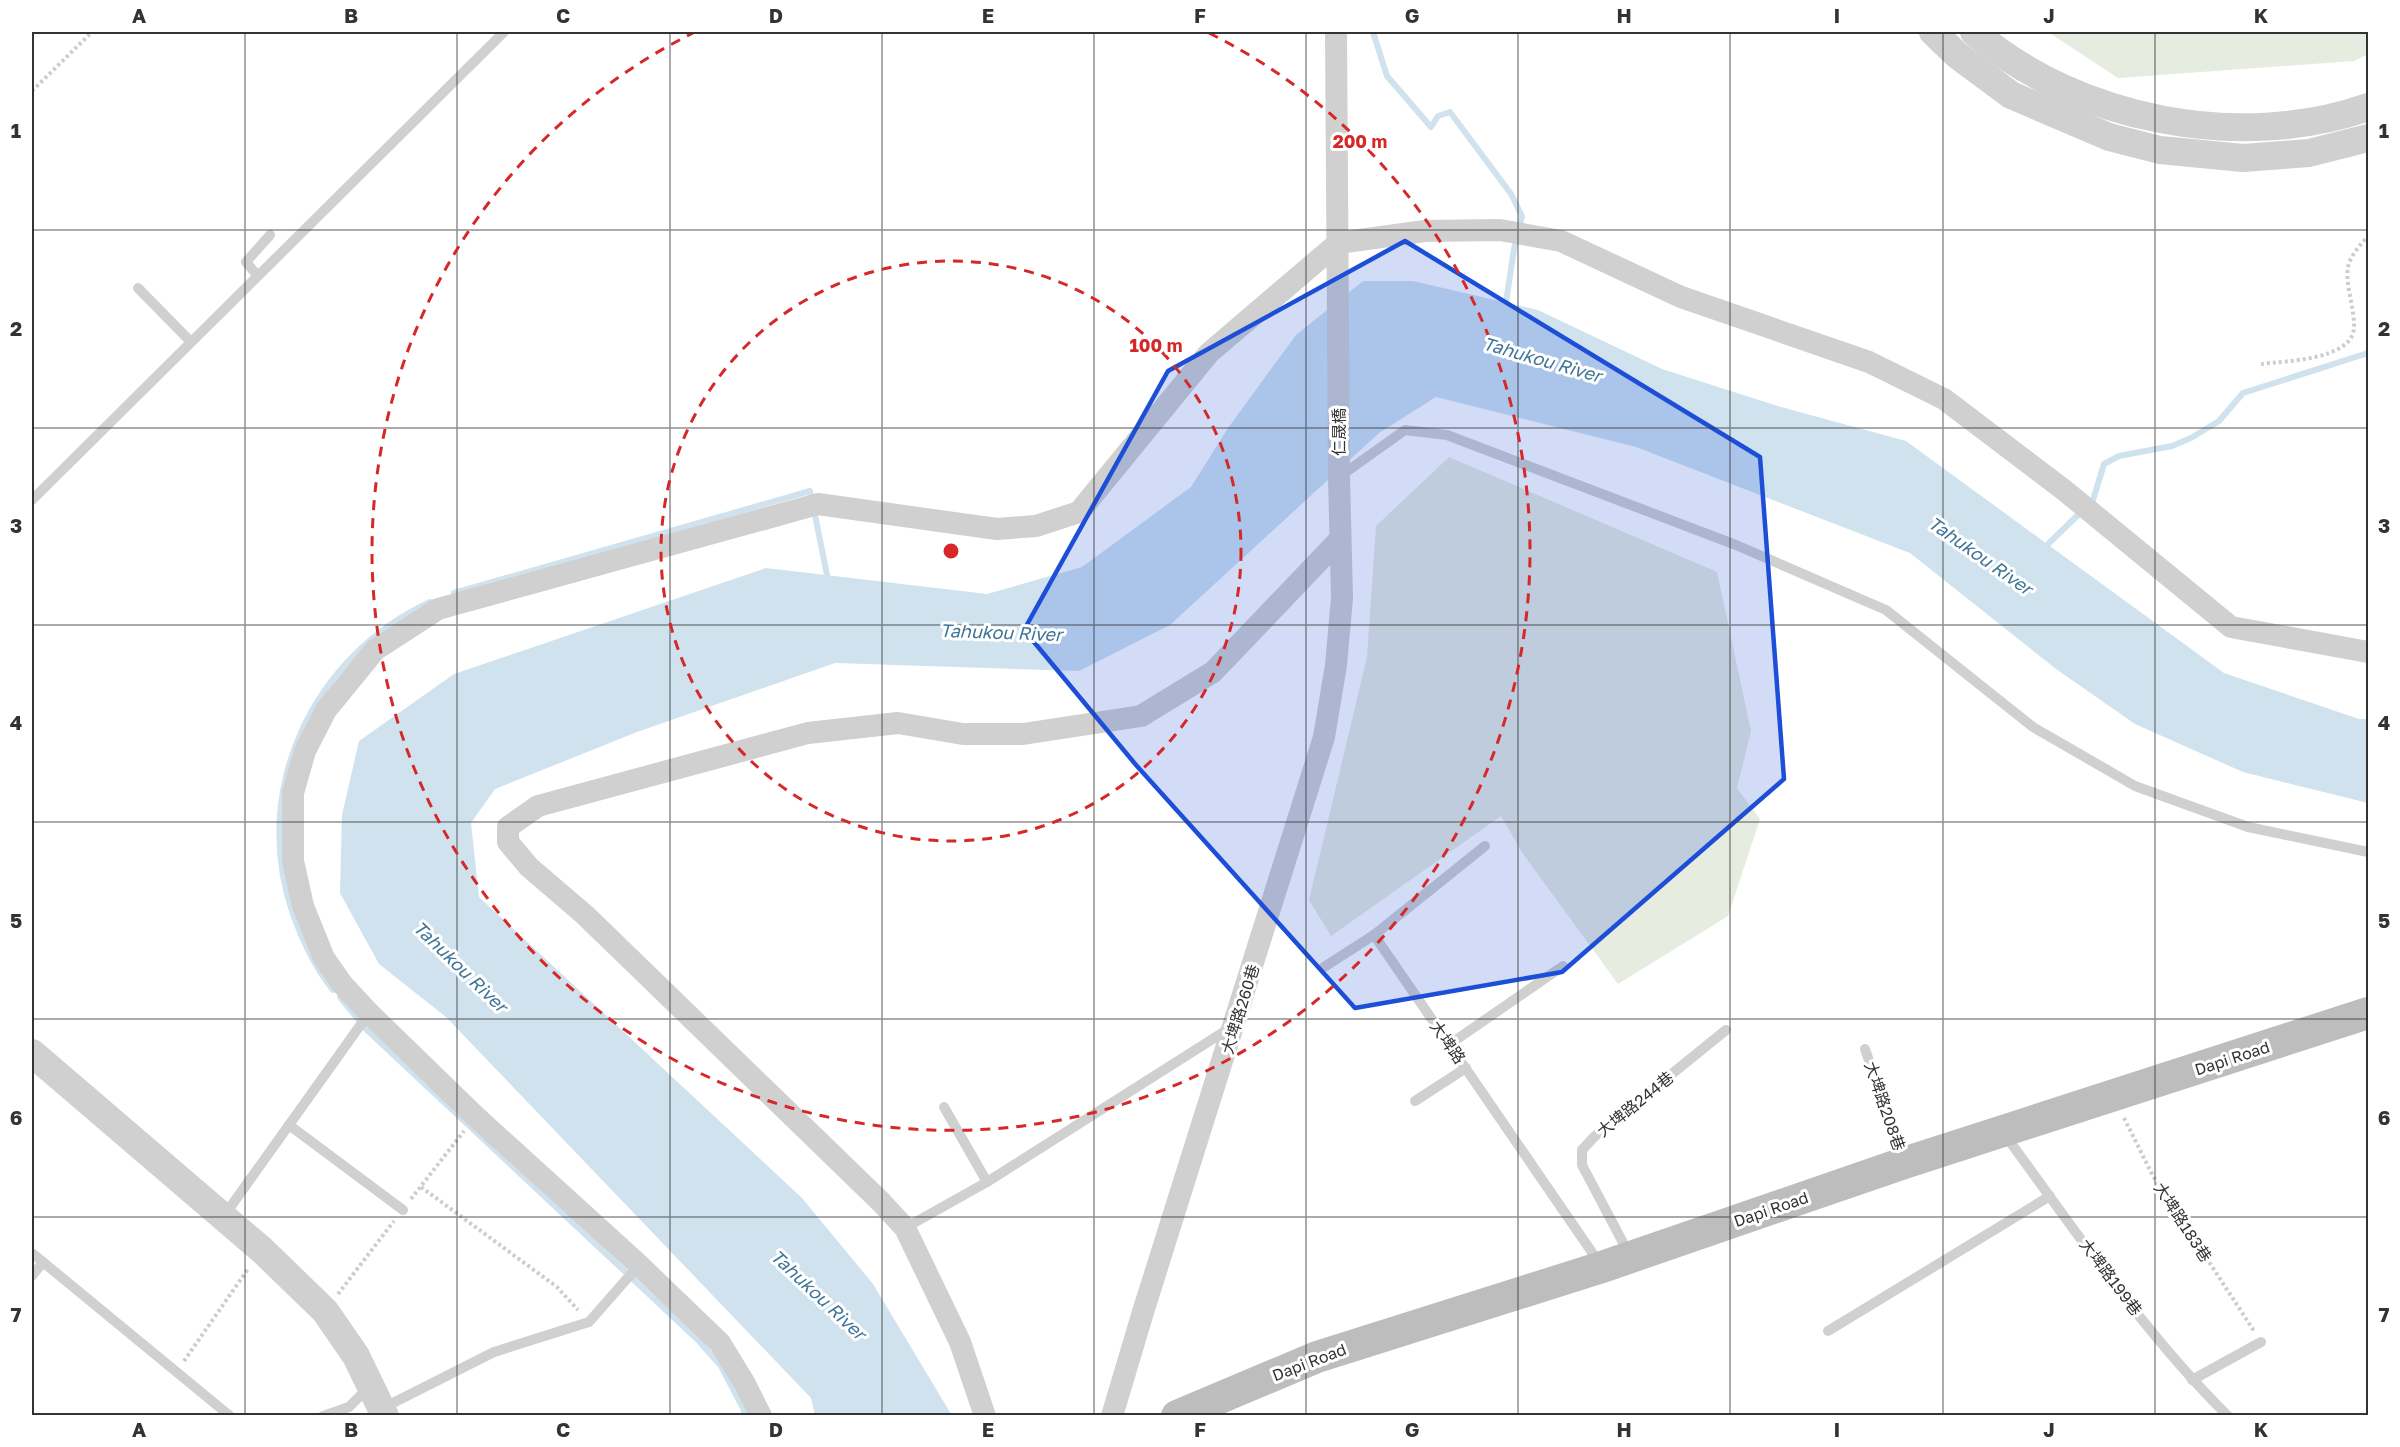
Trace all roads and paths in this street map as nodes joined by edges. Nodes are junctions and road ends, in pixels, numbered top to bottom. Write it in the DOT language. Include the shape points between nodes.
graph roads {
  1 [pos="92,32"];
  2 [pos="504,32"];
  3 [pos="1336,32"];
  4 [pos="1933,32"];
  5 [pos="1974,32"];
  6 [pos="32,92"];
  7 [pos="2368,107"];
  8 [pos="2368,138"];
  9 [pos="270,235"];
  10 [pos="2368,236"];
  11 [pos="1338,243"];
  12 [pos="257,274"];
  13 [pos="138,288"];
  14 [pos="190,341"];
  15 [pos="2261,364"];
  16 [pos="1339,477"];
  17 [pos="32,500"];
  18 [pos="1340,539"];
  19 [pos="1342,598"];
  20 [pos="2368,652"];
  21 [pos="1485,846"];
  22 [pos="2368,852"];
  23 [pos="1374,935"];
  24 [pos="1563,966"];
  25 [pos="1324,967"];
  26 [pos="369,1013"];
  27 [pos="2368,1013"];
  28 [pos="1235,1024"];
  29 [pos="1726,1030"];
  30 [pos="1450,1044"];
  31 [pos="1865,1049"];
  32 [pos="32,1053"];
  33 [pos="1466,1068"];
  34 [pos="2113,1096"];
  35 [pos="1415,1101"];
  36 [pos="944,1107"];
  37 [pos="289,1125"];
  38 [pos="2003,1132"];
  39 [pos="1904,1163"];
  40 [pos="987,1182"];
  41 [pos="421,1187"];
  42 [pos="2050,1196"];
  43 [pos="403,1210"];
  44 [pos="224,1217"];
  45 [pos="904,1228"];
  46 [pos="262,1250"];
  47 [pos="32,1253"];
  48 [pos="43,1262"];
  49 [pos="1616,1262"];
  50 [pos="639,1265"];
  51 [pos="32,1276"];
  52 [pos="589,1322"];
  53 [pos="1828,1331"];
  54 [pos="2261,1342"];
  55 [pos="176,1372"];
  56 [pos="2192,1380"];
  57 [pos="349,1407"];
  58 [pos="373,1408"];
  59 [pos="230,1416"];
  60 [pos="323,1416"];
  61 [pos="761,1416"];
  62 [pos="985,1416"];
  63 [pos="1112,1416"];
  64 [pos="1177,1416"];
  65 [pos="2228,1416"];
  1 -- 6 [label="path"];
  2 -- 12 [label="lane"];
  3 -- 11 [label="street, 仁晟橋"];
  4 -- 8 [label="street" via="2011,95 2109,137 2160,150 2243,158 2309,153"];
  5 -- 7 [label="street" via="2050,83 2099,104 2134,113 2222,126 2290,125"];
  9 -- 12 [label="lane" via="246,262"];
  10 -- 15 [label="path" via="2348,267 2354,329 2351,339 2336,351 2312,358"];
  11 -- 16 [label="street, 仁晟橋"];
  11 -- 20 [label="street" via="1425,231 1500,230 1561,242 1681,297 1869,362 1944,399 2064,490 2231,627"];
  11 -- 26 [label="street" via="1209,352 1079,512 1036,526 998,529 818,504 438,609 375,650 326,710 305,751 293,793 293,861 303,906 324,958 343,986"];
  12 -- 14 [label="lane"];
  13 -- 14 [label="lane"];
  14 -- 17 [label="lane"];
  16 -- 18 [label="street, 仁晟橋"];
  16 -- 22 [label="lane" via="1405,430 1448,435 1736,545 1886,610 2033,727 2135,786 2248,827"];
  18 -- 19 [label="street, 仁晟橋"];
  18 -- 45 [label="street" via="1213,672 1141,716 1023,734 963,734 898,723 808,733 538,806 508,827 508,842 529,867 594,923"];
  19 -- 28 [label="street, 大埤路260巷" via="1324,737"];
  21 -- 23 [label="lane"];
  23 -- 25 [label="lane"];
  23 -- 30 [label="lane, 大埤路"];
  24 -- 30 [label="lane"];
  26 -- 37 [label="lane"];
  26 -- 50 [label="street"];
  27 -- 34 [label="main road, Dapi Road"];
  28 -- 40 [label="lane"];
  28 -- 63 [label="street, 大埤路260巷"];
  29 -- 49 [label="lane, 大埤路244巷" via="1582,1150 1582,1166"];
  30 -- 33 [label="lane, 大埤路"];
  31 -- 39 [label="lane, 大埤路208巷"];
  32 -- 44 [label="street"];
  33 -- 35 [label="lane"];
  33 -- 49 [label="lane, 大埤路"];
  34 -- 38 [label="main road, Dapi Road"];
  34 -- 54 [label="path, 大埤路183巷" via="2153,1176"];
  36 -- 40 [label="lane"];
  37 -- 43 [label="lane"];
  37 -- 44 [label="lane"];
  38 -- 39 [label="main road, Dapi Road"];
  38 -- 42 [label="lane, 大埤路199巷"];
  39 -- 49 [label="main road, Dapi Road"];
  40 -- 45 [label="lane"];
  41 -- 52 [label="path" via="557,1287"];
  42 -- 53 [label="lane"];
  42 -- 56 [label="lane, 大埤路199巷"];
  44 -- 46 [label="street"];
  45 -- 62 [label="street" via="960,1342"];
  46 -- 55 [label="path"];
  46 -- 58 [label="street" via="325,1311 356,1356"];
  47 -- 48 [label="lane"];
  48 -- 51 [label="lane"];
  48 -- 55 [label="lane"];
  49 -- 64 [label="main road, Dapi Road" via="1317,1357"];
  50 -- 52 [label="lane"];
  50 -- 61 [label="street" via="720,1343"];
  52 -- 58 [label="lane" via="494,1352"];
  54 -- 56 [label="lane"];
  55 -- 59 [label="lane"];
  56 -- 65 [label="lane, 大埤路199巷"];
  57 -- 58 [label="lane"];
  57 -- 58 [label="lane"];
  57 -- 60 [label="lane"];
}
